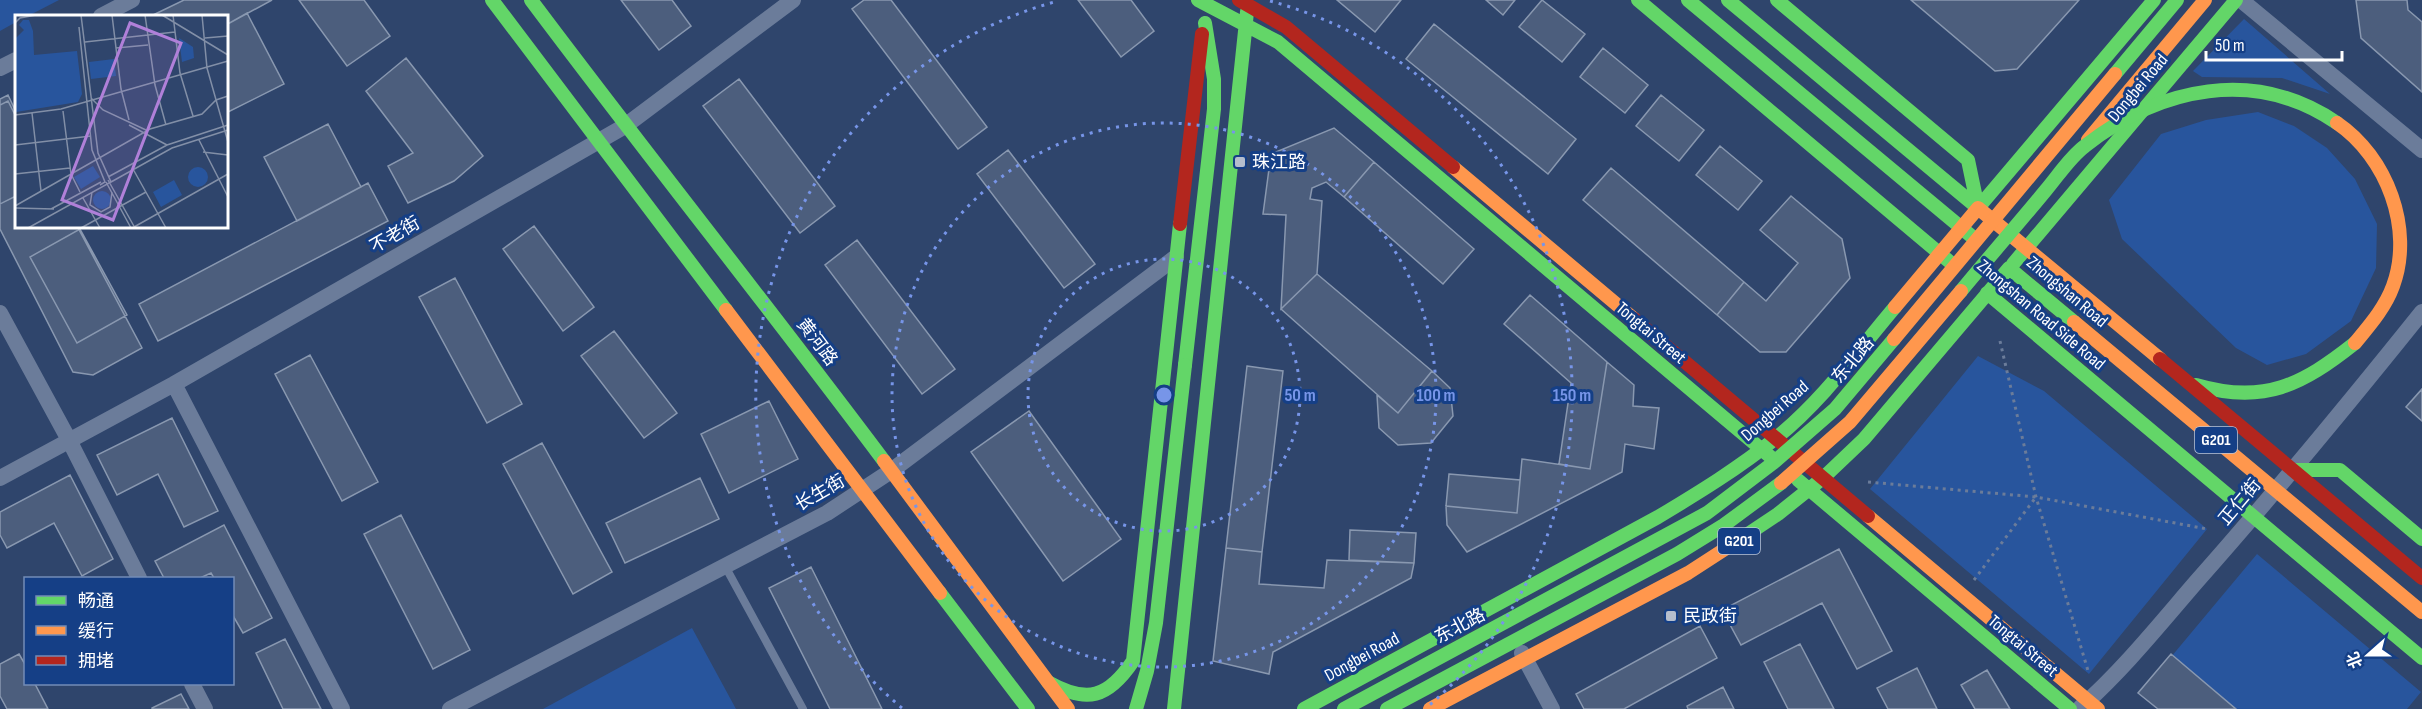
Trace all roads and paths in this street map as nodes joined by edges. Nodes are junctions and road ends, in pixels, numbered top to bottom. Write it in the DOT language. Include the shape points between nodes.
graph roads {
  1 [pos="132,0"];
  2 [pos="492,0"];
  3 [pos="531,0"];
  4 [pos="793,0"];
  5 [pos="1638,0"];
  6 [pos="1688,0"];
  7 [pos="1728,0"];
  8 [pos="1777,0"];
  9 [pos="2154,0"];
  10 [pos="2177,0"];
  11 [pos="2205,0"];
  12 [pos="2236,0"];
  13 [pos="2241,0"];
  14 [pos="1205,2"];
  15 [pos="1245,2"];
  16 [pos="102,15"];
  17 [pos="1205,23"];
  18 [pos="1246,25"];
  19 [pos="15,60"];
  20 [pos="0,68"];
  21 [pos="625,126"];
  22 [pos="598,142"];
  23 [pos="2083,147"];
  24 [pos="2422,150"];
  25 [pos="1978,208"];
  26 [pos="1962,228"];
  27 [pos="2026,248"];
  28 [pos="1940,254"];
  29 [pos="1176,256"];
  30 [pos="2009,268"];
  31 [pos="1987,294"];
  32 [pos="2422,312"];
  33 [pos="0,313"];
  34 [pos="2000,340"];
  35 [pos="2188,382"];
  36 [pos="174,384"];
  37 [pos="1776,438"];
  38 [pos="69,440"];
  39 [pos="1761,449"];
  40 [pos="2293,470"];
  41 [pos="891,471"];
  42 [pos="0,478"];
  43 [pos="1823,478"];
  44 [pos="1868,482"];
  45 [pos="1809,489"];
  46 [pos="863,490"];
  47 [pos="2276,490"];
  48 [pos="2036,497"];
  49 [pos="2253,517"];
  50 [pos="2207,529"];
  51 [pos="2422,539"];
  52 [pos="725,566"];
  53 [pos="138,577"];
  54 [pos="2422,578"];
  55 [pos="1971,583"];
  56 [pos="1496,605"];
  57 [pos="2422,612"];
  58 [pos="2422,658"];
  59 [pos="1525,659"];
  60 [pos="1133,661"];
  61 [pos="1178,666"];
  62 [pos="2089,674"];
  63 [pos="1048,682"];
  64 [pos="193,685"];
  65 [pos="2088,706"];
  66 [pos="205,709"];
  67 [pos="342,709"];
  68 [pos="450,709"];
  69 [pos="803,709"];
  70 [pos="1028,709"];
  71 [pos="1068,709"];
  72 [pos="1136,709"];
  73 [pos="1174,709"];
  74 [pos="1304,709"];
  75 [pos="1344,709"];
  76 [pos="1387,709"];
  77 [pos="1430,709"];
  78 [pos="1552,709"];
  79 [pos="2070,709"];
  1 -- 16 [label="street"];
  2 -- 22 [label="main road"];
  3 -- 21 [label="main road, 黄河路"];
  4 -- 21 [label="street, 不老街"];
  5 -- 28 [label="main road, Zhongshan Road Side Road"];
  6 -- 26 [label="main road, Zhongshan Road"];
  7 -- 25 [label="main road, Zhongshan Road"];
  8 -- 25 [label="main road" via="1968,160"];
  9 -- 25 [label="main road, Dongbei Road"];
  10 -- 75 [label="main road, 东北路, bridge" via="1835,409 1792,450 1707,513"];
  11 -- 23 [label="main road, 东北路, bridge"];
  12 -- 27 [label="main road, Dongbei Road"];
  13 -- 24 [label="street"];
  14 -- 17 [label="main road"];
  14 -- 18 [label="main road, Tongtai Street"];
  15 -- 18 [label="main road"];
  15 -- 37 [label="main road, Tongtai Street" via="1286,27"];
  17 -- 29 [label="main road"];
  17 -- 72 [label="main road, bridge" via="1214,79 1214,109 1156,623"];
  18 -- 39 [label="main road, Tongtai Street" via="1278,42"];
  18 -- 61 [label="main road"];
  19 -- 20 [label="street"];
  21 -- 22 [label="street, 不老街"];
  21 -- 41 [label="main road, 黄河路" via="774,314"];
  22 -- 36 [label="street, 不老街"];
  22 -- 46 [label="main road"];
  23 -- 35 [label="main road, bridge" via="2160,101 2198,92 2240,90 2280,96 2314,108 2346,128 2373,156 2391,189 2400,225 2400,258 2393,287 2378,315 2355,343 2314,374 2266,393 2216,393"];
  23 -- 76 [label="main road, 东北路, bridge" via="1850,422 1808,463 1722,527"];
  25 -- 26 [label="main road, Dongbei Road"];
  25 -- 27 [label="main road, Zhongshan Road / G201"];
  26 -- 28 [label="main road, Dongbei Road"];
  26 -- 30 [label="main road, Zhongshan Road"];
  27 -- 30 [label="main road, Dongbei Road"];
  27 -- 35 [label="main road, Zhongshan Road / G201"];
  28 -- 31 [label="main road, Zhongshan Road Side Road"];
  28 -- 37 [label="main road, Dongbei Road" via="1820,396"];
  29 -- 41 [label="street, 长生街"];
  29 -- 60 [label="main road"];
  30 -- 31 [label="main road, Dongbei Road / G201"];
  30 -- 47 [label="main road, Zhongshan Road / G201"];
  31 -- 43 [label="main road, Dongbei Road / G201" via="1864,439"];
  31 -- 49 [label="main road, Zhongshan Road Side Road"];
  32 -- 40 [label="street, 正仁街"];
  33 -- 38 [label="street"];
  34 -- 48 [label="path"];
  35 -- 40 [label="main road, Zhongshan Road / G201"];
  36 -- 38 [label="street, 不老街"];
  36 -- 67 [label="street"];
  37 -- 39 [label="main road, Dongbei Road"];
  37 -- 43 [label="main road, Tongtai Street"];
  38 -- 42 [label="street, 不老街"];
  38 -- 53 [label="street"];
  39 -- 45 [label="main road, Tongtai Street"];
  39 -- 56 [label="main road, Dongbei Road" via="1677,505"];
  40 -- 47 [label="street, 正仁街"];
  40 -- 51 [label="main road" via="2340,470"];
  40 -- 54 [label="main road, Zhongshan Road / G201"];
  41 -- 46 [label="street, 长生街"];
  41 -- 63 [label="main road, 黄河路"];
  43 -- 45 [label="main road, Dongbei Road / G201"];
  43 -- 65 [label="main road, Tongtai Street"];
  44 -- 48 [label="path"];
  45 -- 59 [label="main road, Dongbei Road / G201" via="1697,567"];
  45 -- 79 [label="main road, Tongtai Street"];
  46 -- 52 [label="street, 长生街"];
  46 -- 70 [label="main road"];
  47 -- 49 [label="street, 正仁街"];
  47 -- 57 [label="main road, Zhongshan Road / G201"];
  48 -- 50 [label="path"];
  48 -- 55 [label="path"];
  48 -- 62 [label="path"];
  49 -- 58 [label="main road, Zhongshan Road Side Road"];
  49 -- 65 [label="street, 正仁街"];
  52 -- 68 [label="street, 长生街"];
  52 -- 69 [label="lane"];
  56 -- 59 [label="street"];
  56 -- 74 [label="main road, Dongbei Road"];
  59 -- 77 [label="main road, Dongbei Road / G201"];
  59 -- 78 [label="street"];
  60 -- 61 [label="main road"];
  60 -- 63 [label="main road" via="1123,679 1093,696 1064,692"];
  61 -- 73 [label="main road"];
  63 -- 71 [label="main road, 黄河路"];
  64 -- 66 [label="street"];
}
